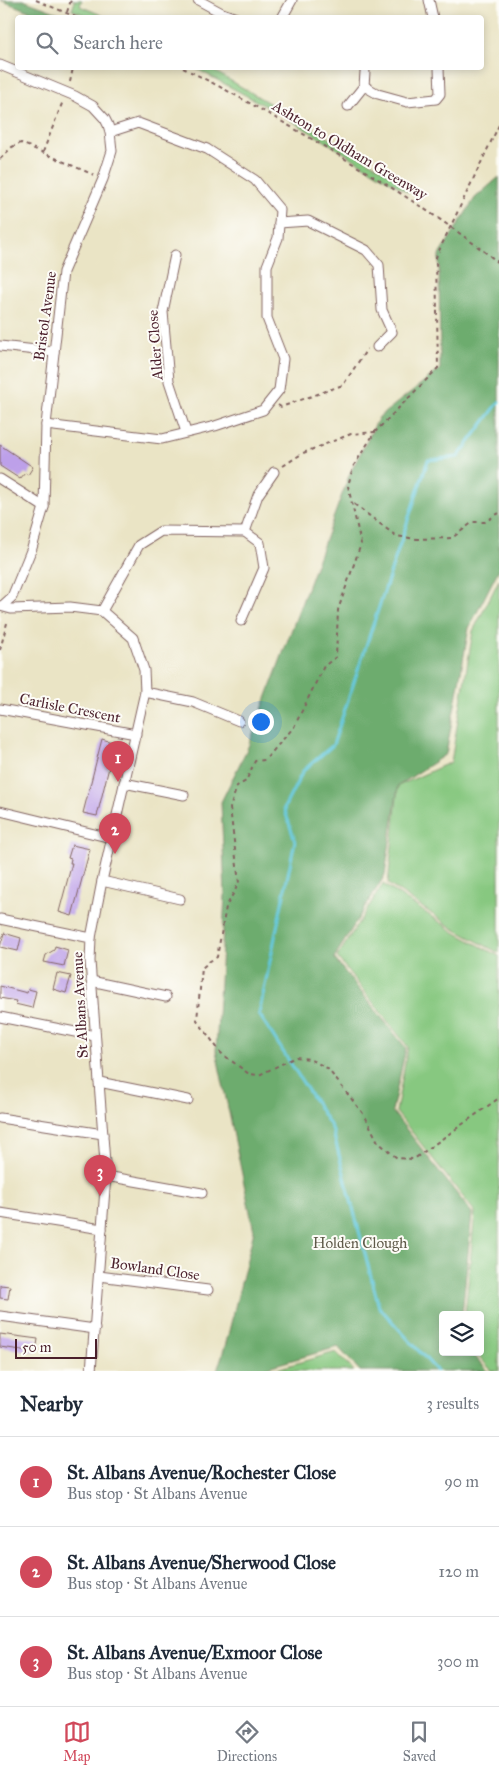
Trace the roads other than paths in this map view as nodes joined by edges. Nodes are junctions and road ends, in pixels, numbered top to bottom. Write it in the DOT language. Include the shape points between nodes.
graph roads {
  1 [pos="198,0"];
  2 [pos="292,0"];
  3 [pos="429,0"];
  4 [pos="228,15"];
  5 [pos="284,15"];
  6 [pos="432,15"];
  7 [pos="0,65"];
  8 [pos="439,70"];
  9 [pos="365,72"];
  10 [pos="364,86"];
  11 [pos="348,106"];
  12 [pos="110,132"];
  13 [pos="279,222"];
  14 [pos="175,255"];
  15 [pos="0,346"];
  16 [pos="377,347"];
  17 [pos="54,352"];
  18 [pos="46,425"];
  19 [pos="186,432"];
  20 [pos="274,472"];
  21 [pos="0,479"];
  22 [pos="44,507"];
  23 [pos="245,532"];
  24 [pos="5,607"];
  25 [pos="102,611"];
  26 [pos="242,621"];
  27 [pos="145,692"];
  28 [pos="0,709"];
  29 [pos="239,722"];
  30 [pos="136,734"];
  31 [pos="124,783"];
  32 [pos="184,795"];
  33 [pos="0,811"];
  34 [pos="111,838"];
  35 [pos="102,881"];
  36 [pos="180,899"];
  37 [pos="0,918"];
  38 [pos="91,938"];
  39 [pos="92,981"];
  40 [pos="166,997"];
  41 [pos="0,1017"];
  42 [pos="96,1036"];
  43 [pos="99,1082"];
  44 [pos="188,1100"];
  45 [pos="0,1118"];
  46 [pos="103,1134"];
  47 [pos="106,1176"];
  48 [pos="202,1193"];
  49 [pos="0,1214"];
  50 [pos="102,1230"];
  51 [pos="99,1276"];
  52 [pos="208,1290"];
  53 [pos="0,1316"];
  54 [pos="95,1329"];
  55 [pos="91,1371"];
  1 -- 4 [label="street"];
  2 -- 5 [label="street"];
  3 -- 6 [label="street"];
  7 -- 12 [label="street" via="93,106 105,119"];
  8 -- 10 [label="street" via="440,94 436,99 407,102 378,94"];
  9 -- 10 [label="street"];
  10 -- 11 [label="street"];
  12 -- 13 [label="street" via="138,123 207,149 255,180 280,210"];
  12 -- 17 [label="street, Bristol Avenue" via="112,151 103,179 63,272"];
  13 -- 16 [label="street" via="308,221 366,250 379,265 382,310 392,332"];
  13 -- 19 [label="street" via="278,238 267,266 267,318 282,358 279,390 263,410"];
  14 -- 19 [label="street, Alder Close" via="164,312 169,381"];
  15 -- 17 [label="street"];
  17 -- 18 [label="street, Bristol Avenue"];
  18 -- 19 [label="street" via="162,438"];
  18 -- 22 [label="street, Bristol Avenue"];
  20 -- 23 [label="street" via="258,495"];
  21 -- 22 [label="street"];
  22 -- 24 [label="street, Bristol Avenue" via="32,548"];
  23 -- 25 [label="street" via="161,531 139,545"];
  23 -- 26 [label="street" via="260,543 264,568"];
  24 -- 25 [label="street" via="70,607"];
  25 -- 27 [label="street, St Albans Avenue" via="133,638 144,670"];
  27 -- 29 [label="street" via="193,702"];
  27 -- 30 [label="street, St Albans Avenue"];
  28 -- 30 [label="street, Carlisle Crescent"];
  30 -- 31 [label="street, St Albans Avenue"];
  31 -- 32 [label="street"];
  31 -- 34 [label="street, St Albans Avenue"];
  33 -- 34 [label="street"];
  34 -- 35 [label="street, St Albans Avenue"];
  35 -- 36 [label="street"];
  35 -- 38 [label="street, St Albans Avenue"];
  37 -- 38 [label="street"];
  38 -- 39 [label="street, St Albans Avenue"];
  39 -- 40 [label="street"];
  39 -- 42 [label="street, St Albans Avenue"];
  41 -- 42 [label="street"];
  42 -- 43 [label="street, St Albans Avenue"];
  43 -- 44 [label="street"];
  43 -- 46 [label="street, St Albans Avenue"];
  45 -- 46 [label="street"];
  46 -- 47 [label="street, St Albans Avenue"];
  47 -- 48 [label="street"];
  47 -- 50 [label="street, St Albans Avenue"];
  49 -- 50 [label="street"];
  50 -- 51 [label="street, St Albans Avenue"];
  51 -- 52 [label="street, Bowland Close"];
  51 -- 54 [label="street, St Albans Avenue"];
  53 -- 54 [label="street"];
  54 -- 55 [label="street, St Albans Avenue"];
}
